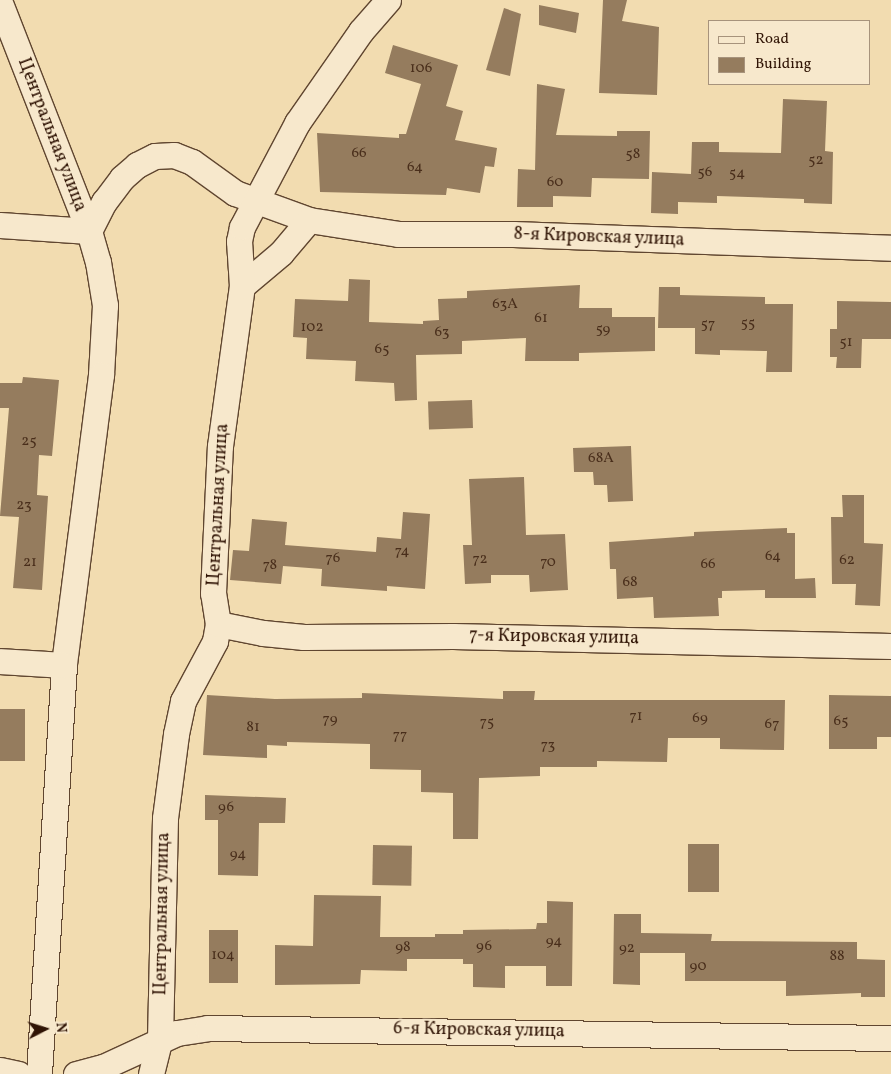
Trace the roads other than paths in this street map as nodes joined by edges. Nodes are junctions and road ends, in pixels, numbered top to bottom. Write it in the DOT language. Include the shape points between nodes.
graph roads {
  1 [pos="388,0"];
  2 [pos="0,3"];
  3 [pos="256,202"];
  4 [pos="309,220"];
  5 [pos="0,225"];
  6 [pos="89,231"];
  7 [pos="891,248"];
  8 [pos="242,286"];
  9 [pos="218,624"];
  10 [pos="891,646"];
  11 [pos="0,661"];
  12 [pos="64,665"];
  13 [pos="891,1038"];
  14 [pos="160,1040"];
  15 [pos="0,1070"];
  16 [pos="19,1074"];
  17 [pos="39,1074"];
  18 [pos="76,1074"];
  19 [pos="151,1074"];
  1 -- 3 [label="street, Центральная улица" via="361,31 297,123"];
  2 -- 6 [label="street, Центральная улица"];
  3 -- 4 [label="street, 8-я Кировская улица"];
  3 -- 6 [label="street, 8-я Кировская улица" via="236,193 192,162 174,155 156,156 137,164 122,178 104,202"];
  3 -- 8 [label="street, Центральная улица" via="239,241"];
  4 -- 7 [label="street, 8-я Кировская улица" via="398,234 513,234"];
  4 -- 8 [label="street" via="281,253"];
  5 -- 6 [label="street"];
  6 -- 12 [label="street, Центральная улица" via="105,305 105,340"];
  8 -- 9 [label="street, Центральная улица" via="220,446 213,593"];
  9 -- 10 [label="street, 7-я Кировская улица" via="263,634 304,638 453,636"];
  9 -- 14 [label="street, Центральная улица" via="215,641 183,701 176,734 165,818"];
  11 -- 12 [label="street"];
  12 -- 17 [label="street, Центральная улица"];
  13 -- 14 [label="street, 6-я Кировская улица" via="247,1027 207,1028"];
  14 -- 18 [label="street, 6-я Кировская улица" via="103,1068"];
  14 -- 19 [label="street, Центральная улица"];
  15 -- 16 [label="street"];
}
